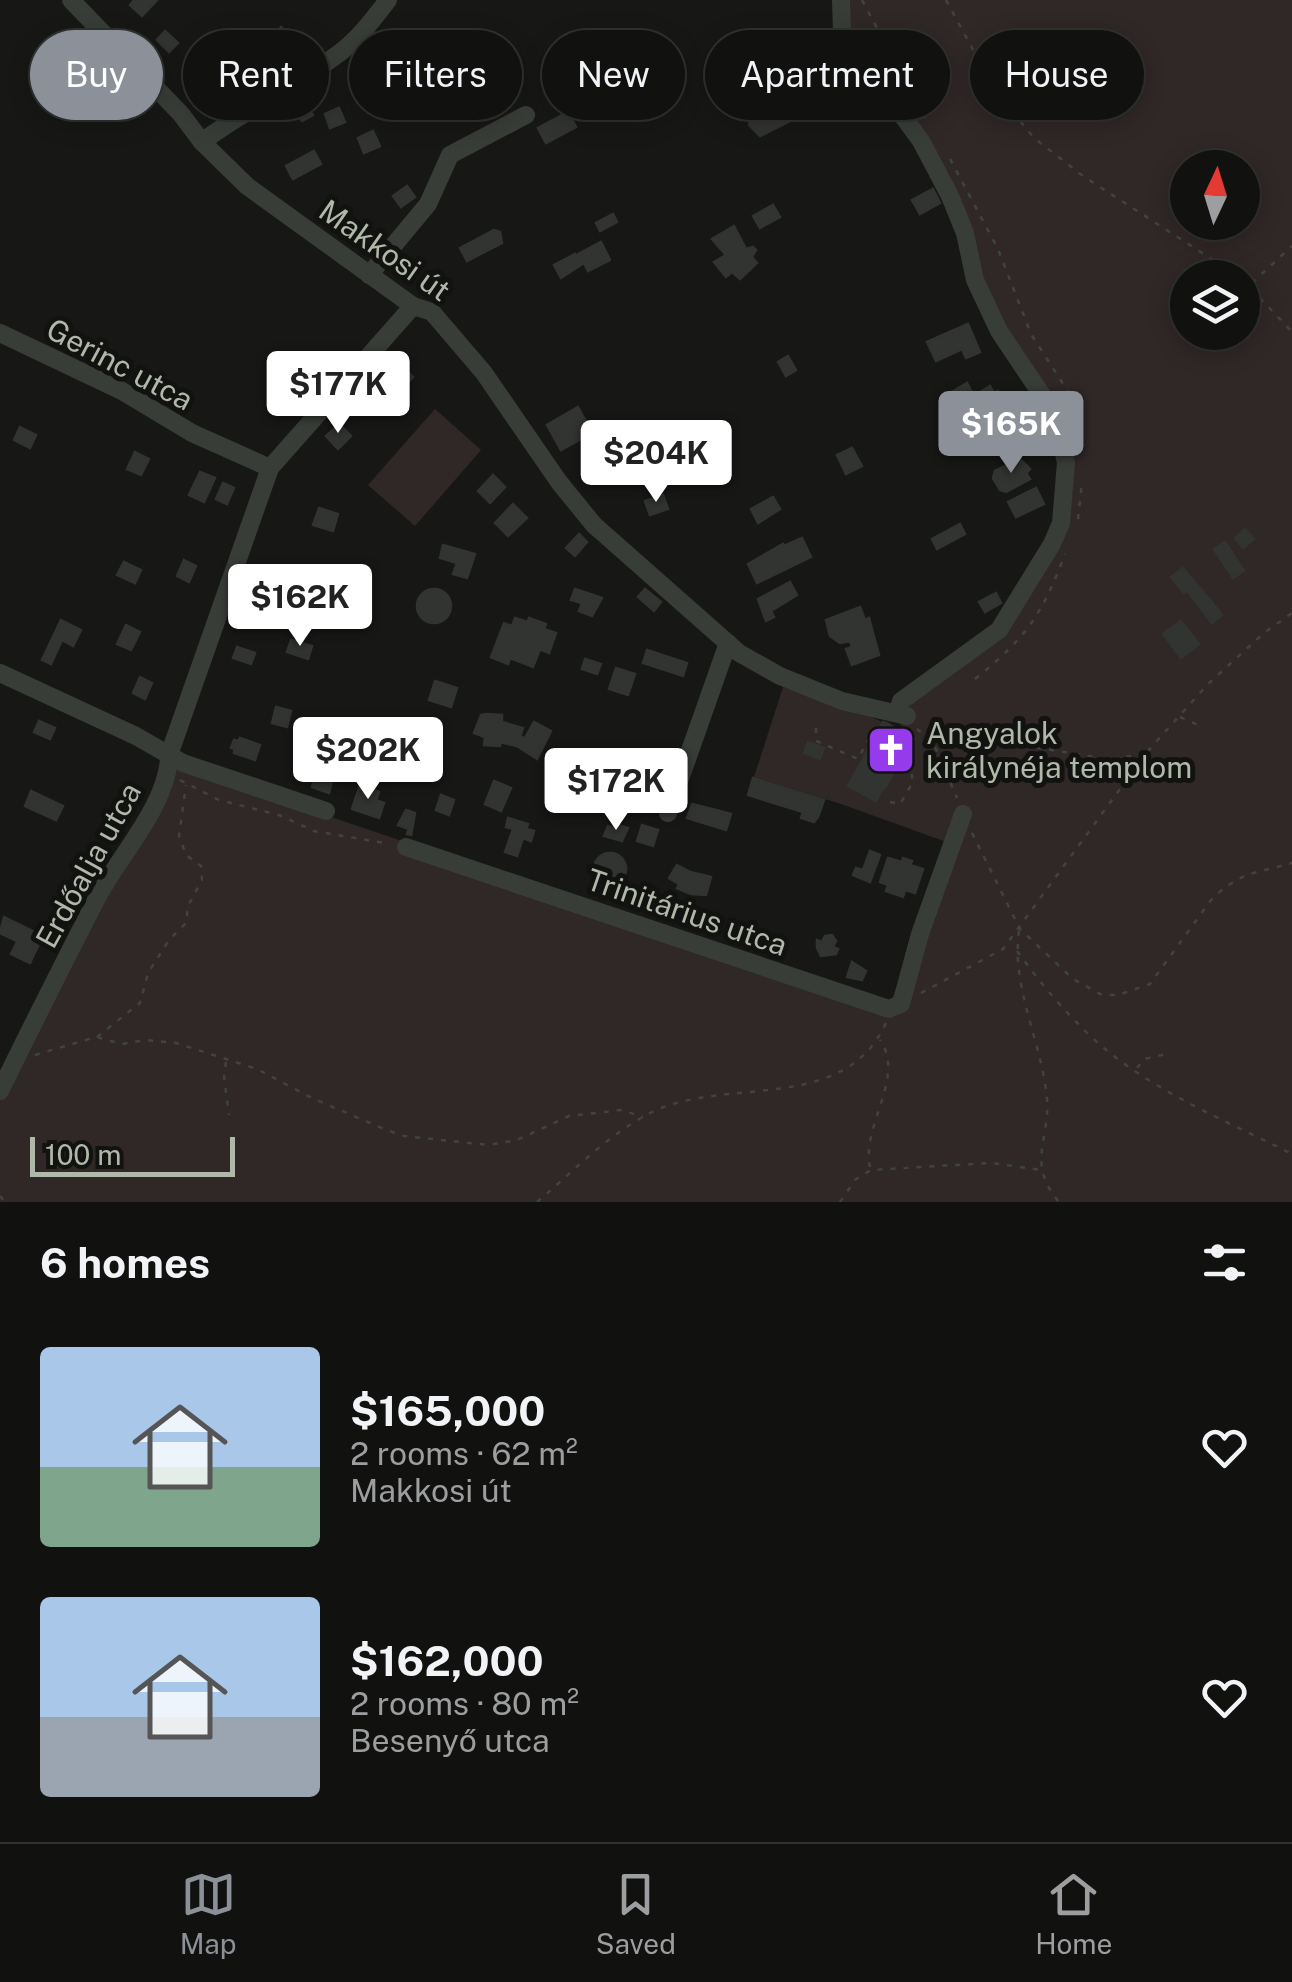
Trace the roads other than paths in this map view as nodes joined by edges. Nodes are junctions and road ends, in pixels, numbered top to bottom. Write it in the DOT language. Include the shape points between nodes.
graph roads {
  1 [pos="70,0"];
  2 [pos="388,0"];
  3 [pos="841,0"];
  4 [pos="526,115"];
  5 [pos="202,142"];
  6 [pos="369,275"];
  7 [pos="413,306"];
  8 [pos="0,333"];
  9 [pos="270,468"];
  10 [pos="728,643"];
  11 [pos="0,673"];
  12 [pos="169,760"];
  13 [pos="326,811"];
  14 [pos="668,813"];
  15 [pos="963,814"];
  16 [pos="406,847"];
  17 [pos="0,1090"];
  1 -- 5 [label="street, Makkosi út"];
  2 -- 5 [label="street" via="335,57"];
  3 -- 10 [label="street, Makkosi út" via="849,61 921,142 950,196 975,280 1000,331 1056,416 1066,463 1060,523 999,630 901,701 902,714 792,682"];
  4 -- 6 [label="street" via="450,155 428,204"];
  5 -- 6 [label="street, Makkosi út" via="247,186"];
  6 -- 7 [label="street, Makkosi út"];
  7 -- 9 [label="street"];
  7 -- 10 [label="street, Makkosi út" via="432,312 484,373 594,525"];
  8 -- 9 [label="street, Gerinc utca"];
  9 -- 12 [label="street, Erdőalja utca"];
  10 -- 14 [label="street"];
  11 -- 12 [label="street" via="136,736"];
  12 -- 13 [label="street"];
  12 -- 17 [label="street, Erdőalja utca" via="158,797 99,895"];
  15 -- 16 [label="street, Trinitárius utca" via="897,1006"];
}
